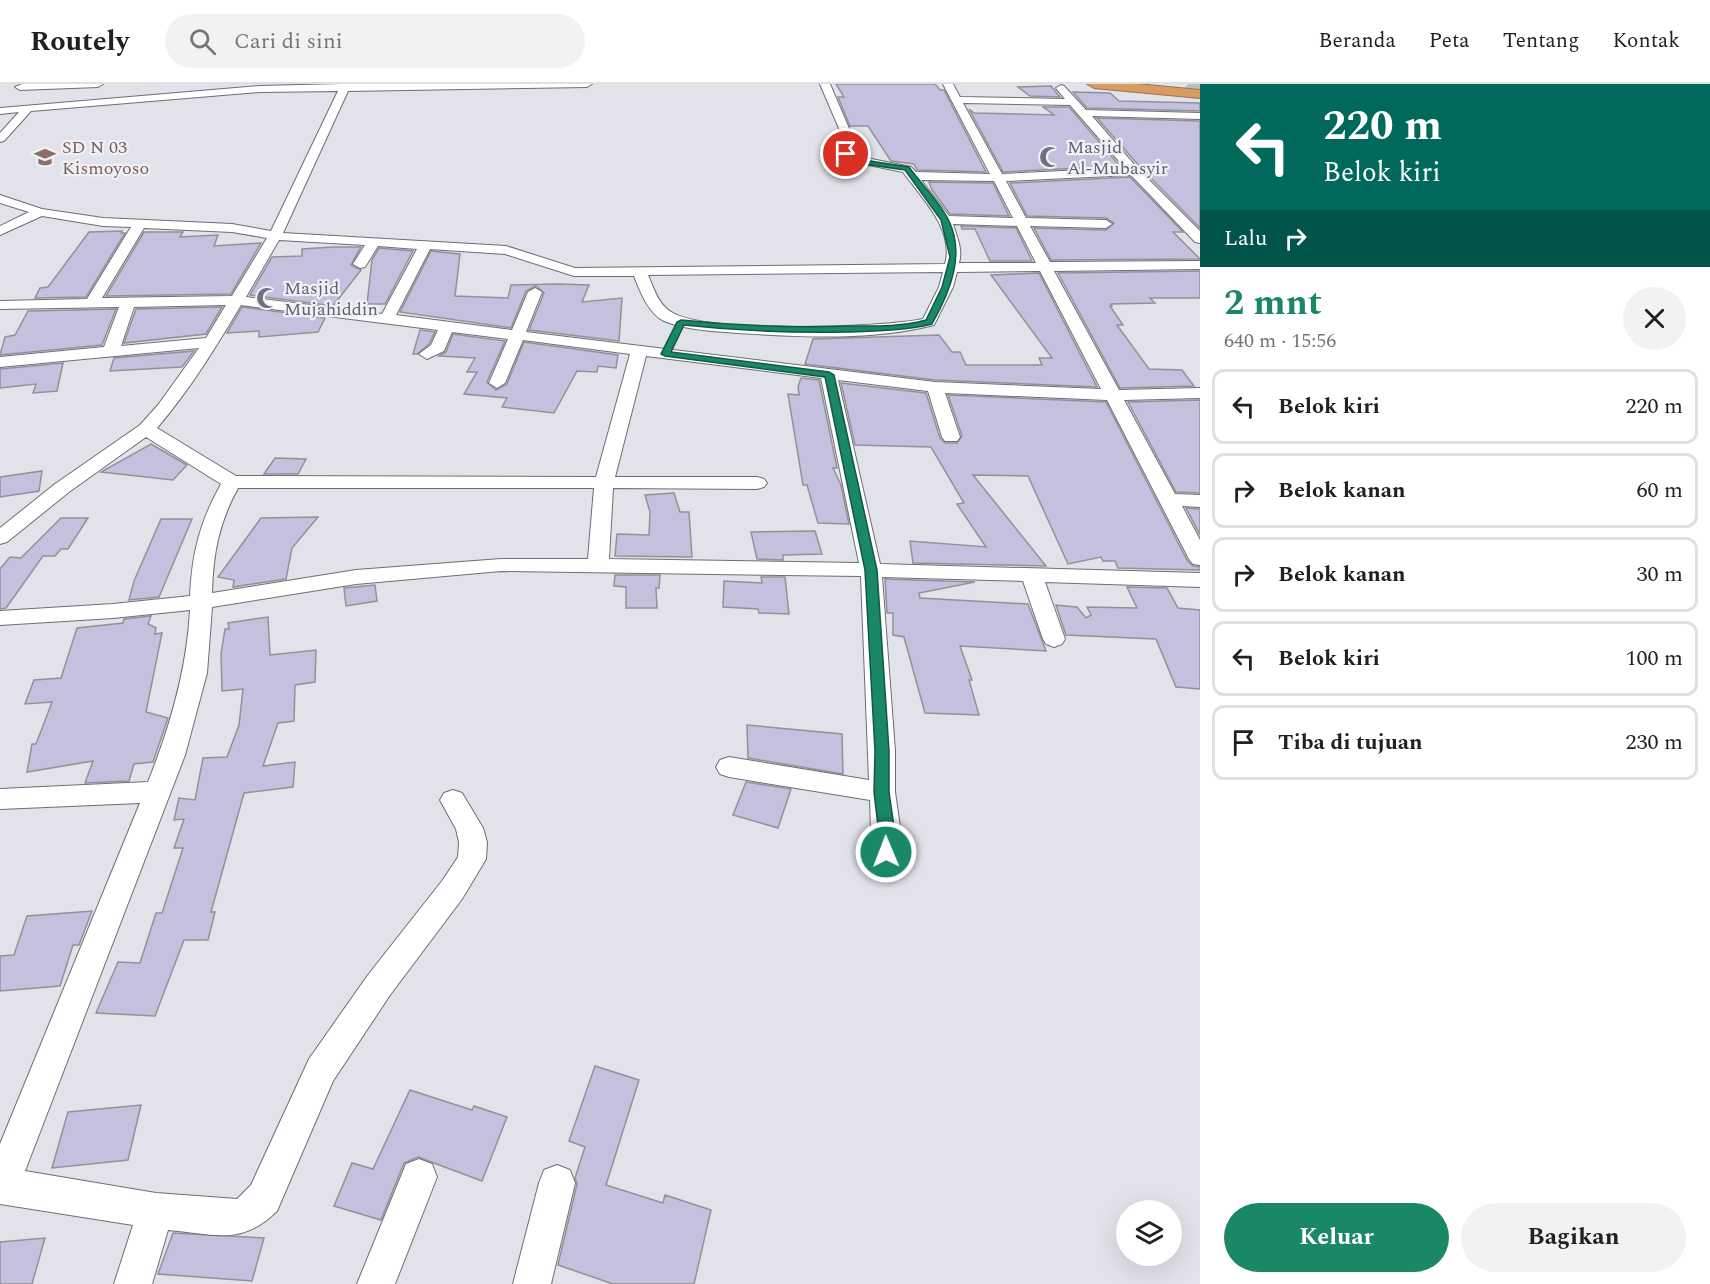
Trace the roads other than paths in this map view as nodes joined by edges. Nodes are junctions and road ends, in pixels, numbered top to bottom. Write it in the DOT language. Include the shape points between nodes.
graph roads {
  1 [pos="587,84"];
  2 [pos="825,84"];
  3 [pos="948,84"];
  4 [pos="1094,84"];
  5 [pos="1173,84"];
  6 [pos="346,86"];
  7 [pos="1200,86"];
  8 [pos="19,88"];
  9 [pos="97,88"];
  10 [pos="1061,88"];
  11 [pos="1200,94"];
  12 [pos="957,100"];
  13 [pos="1073,102"];
  14 [pos="89,104"];
  15 [pos="28,108"];
  16 [pos="0,111"];
  17 [pos="1083,113"];
  18 [pos="1200,116"];
  19 [pos="1,136"];
  20 [pos="902,166"];
  21 [pos="1134,171"];
  22 [pos="995,173"];
  23 [pos="914,176"];
  24 [pos="0,200"];
  25 [pos="40,212"];
  26 [pos="945,219"];
  27 [pos="1021,222"];
  28 [pos="140,224"];
  29 [pos="1106,224"];
  30 [pos="0,231"];
  31 [pos="275,236"];
  32 [pos="1200,239"];
  33 [pos="374,242"];
  34 [pos="426,244"];
  35 [pos="360,264"];
  36 [pos="1200,265"];
  37 [pos="951,267"];
  38 [pos="1045,267"];
  39 [pos="639,271"];
  40 [pos="535,292"];
  41 [pos="236,300"];
  42 [pos="92,302"];
  43 [pos="129,302"];
  44 [pos="0,304"];
  45 [pos="387,318"];
  46 [pos="447,326"];
  47 [pos="518,335"];
  48 [pos="673,338"];
  49 [pos="211,342"];
  50 [pos="111,351"];
  51 [pos="639,351"];
  52 [pos="428,354"];
  53 [pos="0,362"];
  54 [pos="829,375"];
  55 [pos="497,383"];
  56 [pos="935,387"];
  57 [pos="1200,393"];
  58 [pos="1114,395"];
  59 [pos="146,429"];
  60 [pos="951,436"];
  61 [pos="232,482"];
  62 [pos="604,483"];
  63 [pos="758,483"];
  64 [pos="1169,500"];
  65 [pos="1200,501"];
  66 [pos="3,532"];
  67 [pos="1200,559"];
  68 [pos="598,565"];
  69 [pos="871,570"];
  70 [pos="1032,575"];
  71 [pos="1200,580"];
  72 [pos="199,602"];
  73 [pos="0,618"];
  74 [pos="1054,639"];
  75 [pos="729,768"];
  76 [pos="158,792"];
  77 [pos="882,792"];
  78 [pos="0,800"];
  79 [pos="453,800"];
  80 [pos="886,852"];
  81 [pos="419,1177"];
  82 [pos="557,1183"];
  83 [pos="1,1186"];
  84 [pos="156,1211"];
  85 [pos="133,1284"];
  86 [pos="376,1284"];
  87 [pos="532,1284"];
  1 -- 6 [label="street"];
  2 -- 20 [label="street" via="849,140 848,158"];
  3 -- 12 [label="street"];
  4 -- 11 [label="highway"];
  5 -- 7 [label="highway"];
  6 -- 14 [label="street" via="243,90"];
  6 -- 31 [label="street"];
  8 -- 9 [label="street"];
  9 -- 14 [label="street"];
  10 -- 13 [label="street"];
  12 -- 13 [label="street"];
  12 -- 22 [label="street"];
  13 -- 17 [label="street"];
  14 -- 15 [label="street"];
  15 -- 16 [label="street"];
  15 -- 19 [label="street"];
  17 -- 18 [label="street"];
  17 -- 21 [label="street"];
  20 -- 22 [label="street"];
  20 -- 23 [label="street"];
  21 -- 22 [label="street"];
  21 -- 32 [label="street"];
  22 -- 23 [label="street"];
  22 -- 27 [label="street"];
  23 -- 26 [label="street"];
  24 -- 25 [label="street"];
  25 -- 28 [label="street"];
  25 -- 30 [label="street"];
  26 -- 27 [label="street"];
  26 -- 37 [label="street" via="954,257"];
  27 -- 29 [label="street"];
  27 -- 38 [label="street"];
  28 -- 31 [label="street" via="232,228"];
  28 -- 42 [label="street"];
  31 -- 33 [label="street"];
  31 -- 41 [label="street"];
  33 -- 34 [label="street"];
  33 -- 35 [label="street"];
  34 -- 39 [label="street" via="506,250 574,272"];
  34 -- 45 [label="street"];
  36 -- 38 [label="street"];
  37 -- 38 [label="street"];
  37 -- 39 [label="street"];
  37 -- 48 [label="street" via="934,317 921,326 750,330"];
  38 -- 58 [label="street"];
  39 -- 48 [label="street" via="658,308 669,317"];
  40 -- 47 [label="street"];
  41 -- 43 [label="street"];
  41 -- 45 [label="street"];
  41 -- 49 [label="street"];
  42 -- 43 [label="street"];
  42 -- 44 [label="street"];
  43 -- 50 [label="street"];
  45 -- 46 [label="street"];
  46 -- 47 [label="street"];
  46 -- 52 [label="street" via="438,348"];
  47 -- 51 [label="street"];
  47 -- 55 [label="street"];
  48 -- 51 [label="street"];
  48 -- 54 [label="street"];
  49 -- 50 [label="street"];
  49 -- 59 [label="street"];
  50 -- 53 [label="street"];
  51 -- 62 [label="street"];
  54 -- 56 [label="street"];
  54 -- 69 [label="street"];
  56 -- 58 [label="street"];
  56 -- 60 [label="street"];
  57 -- 58 [label="street"];
  58 -- 64 [label="street"];
  59 -- 61 [label="street"];
  59 -- 66 [label="street"];
  61 -- 62 [label="street"];
  61 -- 72 [label="street" via="218,509 202,560"];
  62 -- 63 [label="street"];
  62 -- 68 [label="street"];
  64 -- 65 [label="street"];
  64 -- 67 [label="street"];
  68 -- 69 [label="street"];
  68 -- 72 [label="street" via="501,566 356,577"];
  69 -- 70 [label="street"];
  69 -- 77 [label="street"];
  70 -- 71 [label="street"];
  70 -- 74 [label="street"];
  72 -- 73 [label="street"];
  72 -- 76 [label="street" via="195,673"];
  75 -- 77 [label="street"];
  76 -- 78 [label="street"];
  76 -- 83 [label="street"];
  77 -- 80 [label="street"];
  79 -- 84 [label="street" via="469,828 472,859 321,1070 264,1198 249,1213 236,1218"];
  81 -- 86 [label="street"];
  82 -- 87 [label="street"];
  83 -- 84 [label="street"];
  84 -- 85 [label="street"];
}
